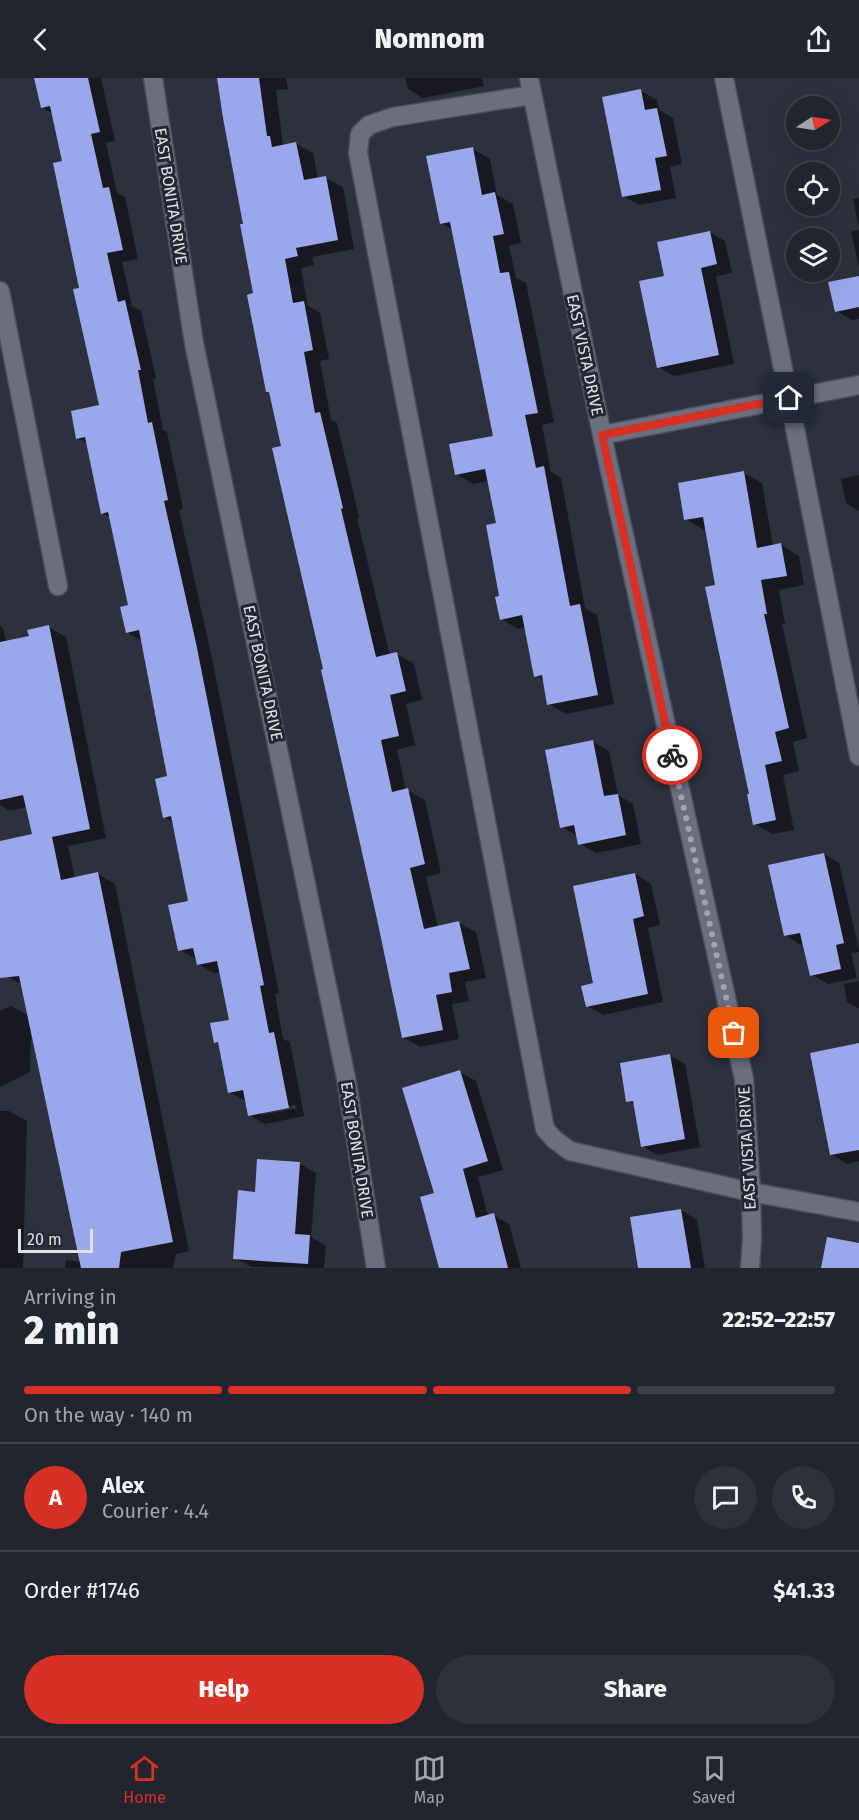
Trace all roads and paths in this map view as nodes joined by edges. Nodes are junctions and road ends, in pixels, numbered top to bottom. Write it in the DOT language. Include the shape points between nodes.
graph roads {
  1 [pos="153,78"];
  2 [pos="724,78"];
  3 [pos="530,86"];
  4 [pos="0,291"];
  5 [pos="859,385"];
  6 [pos="789,398"];
  7 [pos="602,435"];
  8 [pos="58,586"];
  9 [pos="859,756"];
  10 [pos="751,1192"];
  11 [pos="859,1212"];
  12 [pos="376,1268"];
  13 [pos="750,1268"];
  1 -- 12 [label="street, EAST BONITA DRIVE" via="194,343 346,1078"];
  2 -- 6 [label="street"];
  3 -- 7 [label="street, EAST VISTA DRIVE"];
  3 -- 10 [label="street" via="369,125 360,134 357,153 545,1129 570,1151"];
  4 -- 8 [label="street"];
  5 -- 6 [label="street"];
  6 -- 7 [label="street"];
  6 -- 9 [label="street"];
  7 -- 10 [label="street, EAST VISTA DRIVE" via="744,1079"];
  10 -- 11 [label="street"];
  10 -- 13 [label="street, EAST VISTA DRIVE"];
}
